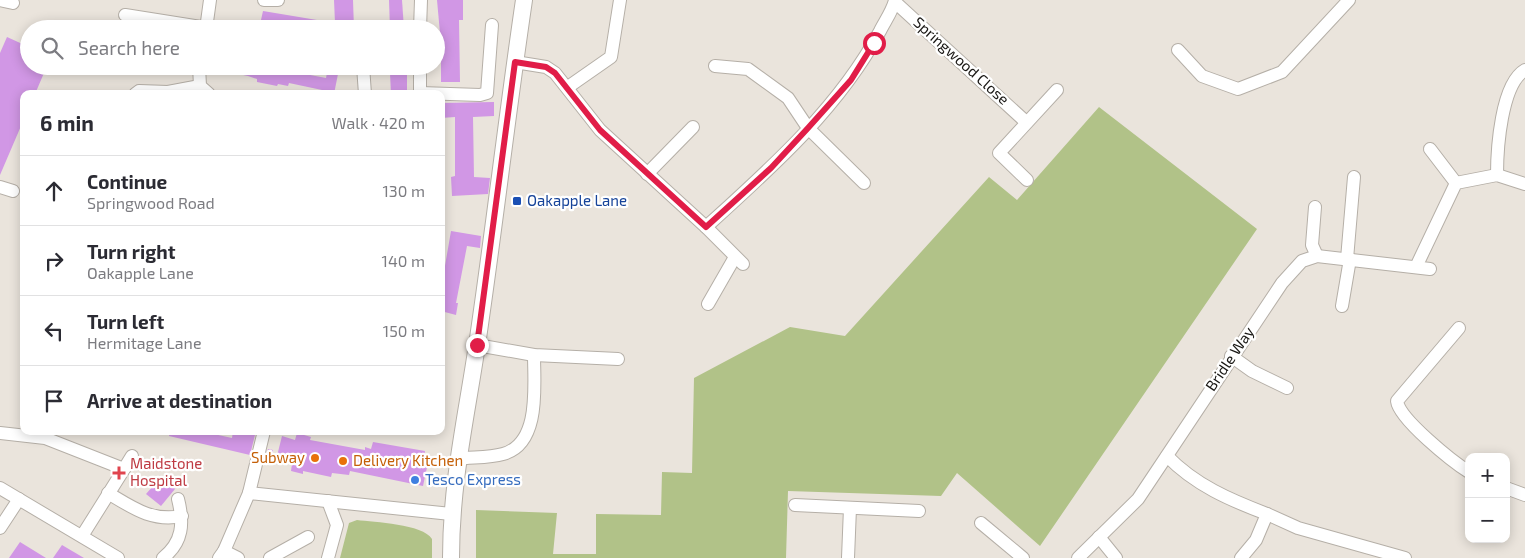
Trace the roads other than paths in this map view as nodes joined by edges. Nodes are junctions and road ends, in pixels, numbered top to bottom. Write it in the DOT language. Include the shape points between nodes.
graph roads {
  1 [pos="0,0"];
  2 [pos="210,0"];
  3 [pos="264,0"];
  4 [pos="278,0"];
  5 [pos="421,0"];
  6 [pos="524,0"];
  7 [pos="620,0"];
  8 [pos="1349,0"];
  9 [pos="895,1"];
  10 [pos="13,3"];
  11 [pos="125,15"];
  12 [pos="156,20"];
  13 [pos="207,20"];
  14 [pos="420,20"];
  15 [pos="492,25"];
  16 [pos="1178,50"];
  17 [pos="515,62"];
  18 [pos="715,66"];
  19 [pos="1525,70"];
  20 [pos="202,75"];
  21 [pos="364,75"];
  22 [pos="420,75"];
  23 [pos="568,87"];
  24 [pos="204,90"];
  25 [pos="365,90"];
  26 [pos="420,90"];
  27 [pos="1057,90"];
  28 [pos="445,94"];
  29 [pos="1026,122"];
  30 [pos="693,126"];
  31 [pos="808,128"];
  32 [pos="1430,149"];
  33 [pos="647,174"];
  34 [pos="1497,175"];
  35 [pos="1354,177"];
  36 [pos="1027,180"];
  37 [pos="864,183"];
  38 [pos="1456,183"];
  39 [pos="1525,184"];
  40 [pos="0,187"];
  41 [pos="13,191"];
  42 [pos="1315,207"];
  43 [pos="706,227"];
  44 [pos="1317,256"];
  45 [pos="1349,259"];
  46 [pos="1416,267"];
  47 [pos="1430,269"];
  48 [pos="708,304"];
  49 [pos="1342,306"];
  50 [pos="1459,328"];
  51 [pos="477,345"];
  52 [pos="534,355"];
  53 [pos="1231,356"];
  54 [pos="618,359"];
  55 [pos="1287,388"];
  56 [pos="0,434"];
  57 [pos="263,435"];
  58 [pos="132,456"];
  59 [pos="1167,456"];
  60 [pos="457,459"];
  61 [pos="124,468"];
  62 [pos="1465,470"];
  63 [pos="0,488"];
  64 [pos="1510,489"];
  65 [pos="108,493"];
  66 [pos="249,493"];
  67 [pos="1525,495"];
  68 [pos="178,499"];
  69 [pos="19,500"];
  70 [pos="328,501"];
  71 [pos="795,505"];
  72 [pos="850,508"];
  73 [pos="919,511"];
  74 [pos="451,514"];
  75 [pos="1267,514"];
  76 [pos="182,516"];
  77 [pos="981,523"];
  78 [pos="0,528"];
  79 [pos="82,536"];
  80 [pos="308,537"];
  81 [pos="1099,537"];
  82 [pos="222,554"];
  83 [pos="118,558"];
  84 [pos="163,558"];
  85 [pos="238,558"];
  86 [pos="270,558"];
  87 [pos="328,558"];
  88 [pos="451,558"];
  89 [pos="848,558"];
  90 [pos="1023,558"];
  91 [pos="1078,558"];
  92 [pos="1116,558"];
  93 [pos="1241,558"];
  94 [pos="1404,558"];
  1 -- 10 [label="street"];
  2 -- 13 [label="street"];
  3 -- 4 [label="street"];
  5 -- 14 [label="street"];
  6 -- 17 [label="main road"];
  7 -- 23 [label="street" via="612,58"];
  8 -- 16 [label="street" via="1282,72 1238,89 1202,76"];
  9 -- 29 [label="street, Springwood Close"];
  9 -- 31 [label="street" via="851,80"];
  11 -- 12 [label="street"];
  15 -- 28 [label="street" via="487,93"];
  17 -- 23 [label="street" via="546,67"];
  17 -- 51 [label="main road"];
  18 -- 31 [label="street" via="748,69 788,98"];
  19 -- 34 [label="street" via="1515,78 1510,89 1500,130"];
  20 -- 24 [label="street"];
  21 -- 25 [label="street"];
  22 -- 26 [label="street"];
  23 -- 33 [label="street" via="600,130"];
  27 -- 29 [label="street"];
  29 -- 36 [label="street" via="999,153"];
  30 -- 33 [label="street"];
  31 -- 37 [label="street"];
  31 -- 43 [label="street" via="771,168"];
  32 -- 38 [label="street"];
  33 -- 43 [label="street"];
  34 -- 38 [label="street"];
  34 -- 39 [label="street"];
  35 -- 45 [label="street"];
  38 -- 46 [label="street"];
  40 -- 41 [label="street"];
  42 -- 44 [label="street" via="1312,244"];
  43 -- 48 [label="street" via="739,261"];
  44 -- 45 [label="street"];
  44 -- 53 [label="street, Bridle Way" via="1302,261 1282,283"];
  45 -- 46 [label="street"];
  45 -- 49 [label="street"];
  46 -- 47 [label="street"];
  50 -- 62 [label="street" via="1397,401 1398,408 1408,419 1451,461"];
  51 -- 52 [label="street"];
  51 -- 60 [label="main road"];
  52 -- 54 [label="street"];
  52 -- 60 [label="street" via="534,413 528,432 520,443 504,454"];
  53 -- 55 [label="street" via="1252,371"];
  53 -- 59 [label="street, Bridle Way"];
  56 -- 61 [label="street" via="46,438"];
  57 -- 66 [label="street"];
  58 -- 61 [label="street"];
  59 -- 75 [label="street" via="1182,471 1226,499"];
  59 -- 81 [label="street, Bridle Way" via="1138,498"];
  60 -- 74 [label="main road"];
  61 -- 65 [label="street"];
  63 -- 69 [label="street"];
  64 -- 67 [label="street"];
  65 -- 76 [label="street" via="145,515"];
  65 -- 79 [label="street"];
  66 -- 70 [label="street"];
  66 -- 82 [label="street"];
  68 -- 76 [label="street"];
  69 -- 78 [label="street"];
  69 -- 79 [label="street"];
  70 -- 74 [label="street"];
  70 -- 87 [label="street" via="337,525"];
  71 -- 72 [label="street"];
  72 -- 73 [label="street"];
  72 -- 89 [label="street"];
  74 -- 88 [label="main road"];
  75 -- 93 [label="street" via="1256,540"];
  75 -- 94 [label="street" via="1298,528"];
  76 -- 84 [label="street" via="176,546"];
  77 -- 90 [label="street"];
  79 -- 83 [label="street"];
  80 -- 86 [label="street"];
  81 -- 91 [label="street, Bridle Way"];
  81 -- 92 [label="street"];
  82 -- 85 [label="street"];
}
